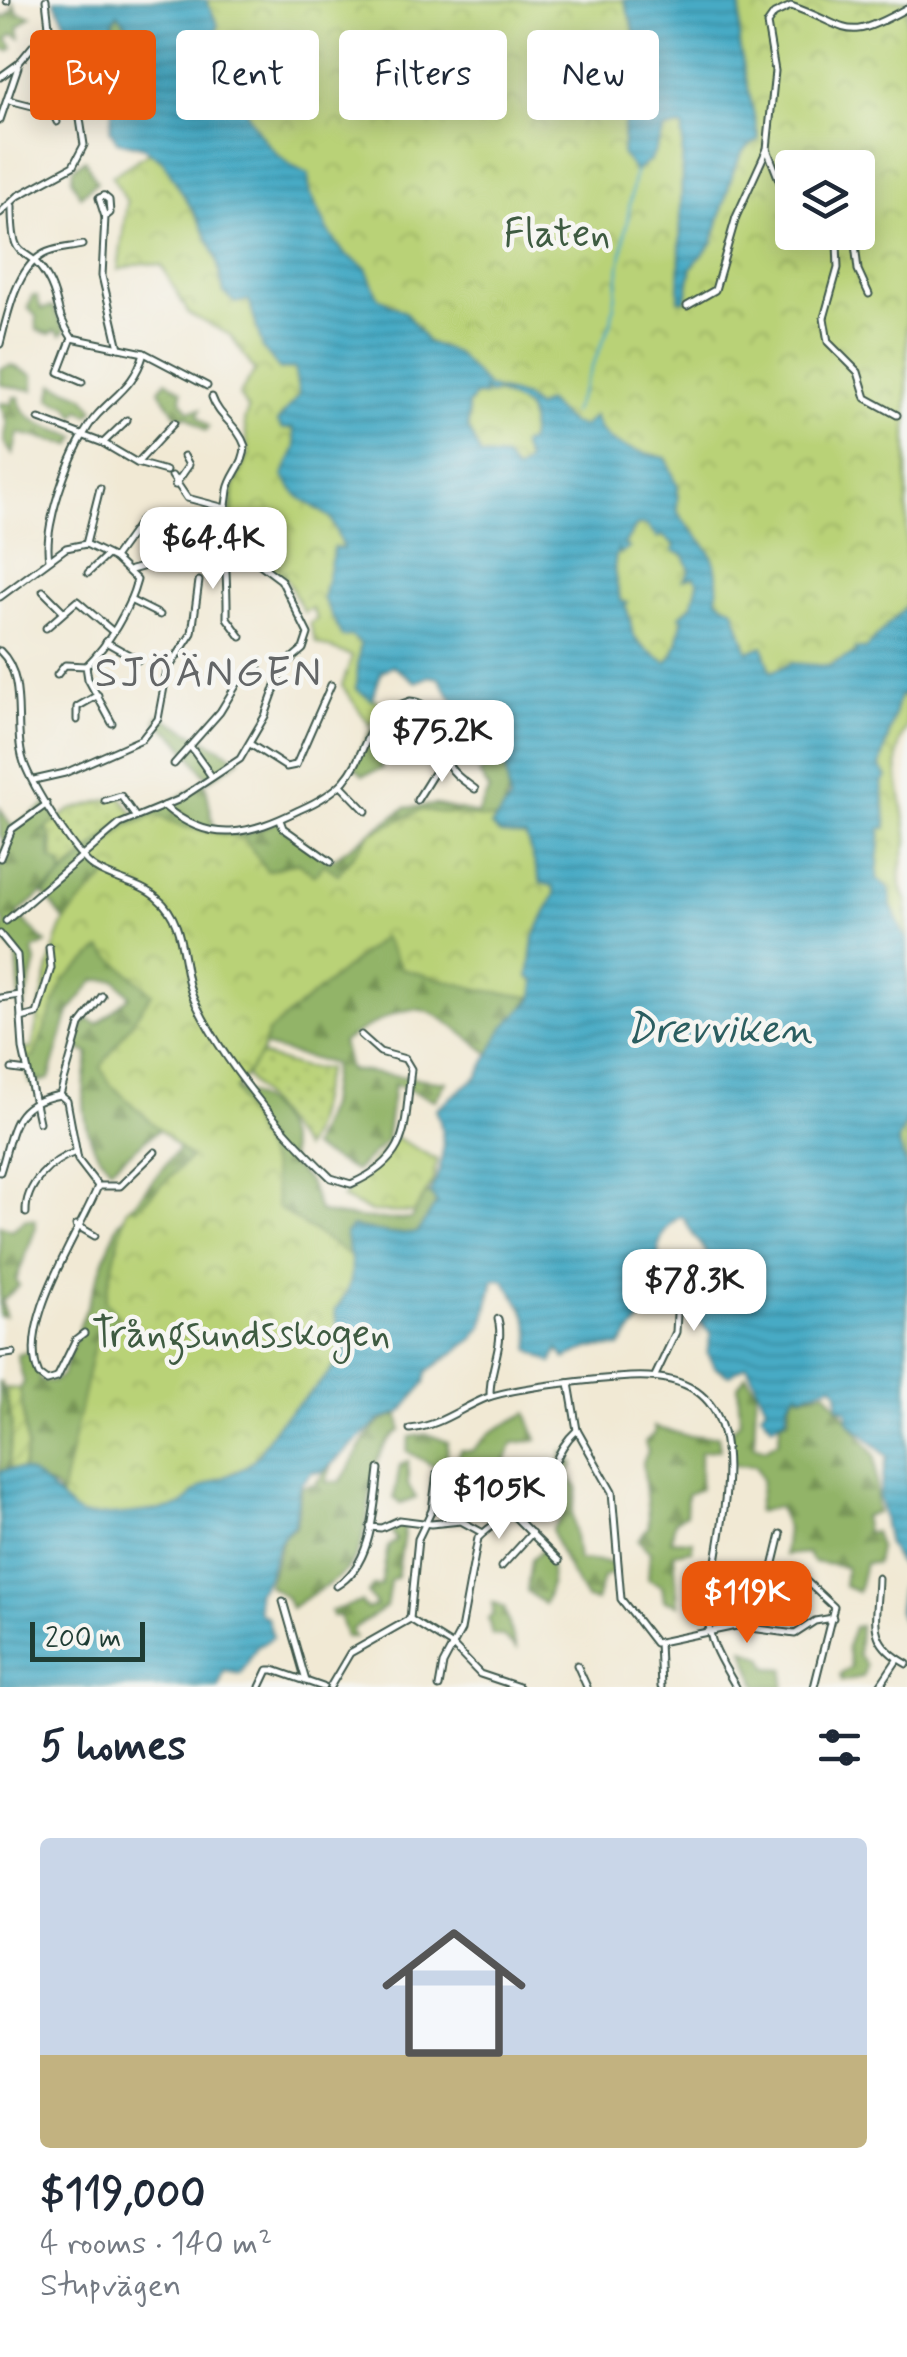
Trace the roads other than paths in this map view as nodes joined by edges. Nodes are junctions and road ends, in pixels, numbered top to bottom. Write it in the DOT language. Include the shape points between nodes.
graph roads {
  1 [pos="46,0"];
  2 [pos="907,8"];
  3 [pos="49,26"];
  4 [pos="18,64"];
  5 [pos="0,76"];
  6 [pos="9,100"];
  7 [pos="0,120"];
  8 [pos="57,122"];
  9 [pos="766,149"];
  10 [pos="775,172"];
  11 [pos="12,206"];
  12 [pos="0,213"];
  13 [pos="104,217"];
  14 [pos="9,234"];
  15 [pos="0,238"];
  16 [pos="82,245"];
  17 [pos="837,250"];
  18 [pos="856,250"];
  19 [pos="32,264"];
  20 [pos="869,294"];
  21 [pos="687,306"];
  22 [pos="72,338"];
  23 [pos="0,344"];
  24 [pos="120,348"];
  25 [pos="144,353"];
  26 [pos="82,382"];
  27 [pos="206,386"];
  28 [pos="212,398"];
  29 [pos="897,416"];
  30 [pos="39,419"];
  31 [pos="127,420"];
  32 [pos="174,423"];
  33 [pos="82,434"];
  34 [pos="103,443"];
  35 [pos="184,456"];
  36 [pos="137,463"];
  37 [pos="176,485"];
  38 [pos="100,488"];
  39 [pos="226,509"];
  40 [pos="142,519"];
  41 [pos="228,540"];
  42 [pos="86,544"];
  43 [pos="107,554"];
  44 [pos="114,558"];
  45 [pos="175,558"];
  46 [pos="50,560"];
  47 [pos="131,570"];
  48 [pos="88,574"];
  49 [pos="199,581"];
  50 [pos="43,591"];
  51 [pos="0,597"];
  52 [pos="130,600"];
  53 [pos="62,611"];
  54 [pos="160,615"];
  55 [pos="46,628"];
  56 [pos="112,631"];
  57 [pos="241,637"];
  58 [pos="106,642"];
  59 [pos="0,651"];
  60 [pos="138,660"];
  61 [pos="86,666"];
  62 [pos="258,668"];
  63 [pos="57,675"];
  64 [pos="331,686"];
  65 [pos="98,696"];
  66 [pos="78,720"];
  67 [pos="112,724"];
  68 [pos="250,744"];
  69 [pos="190,746"];
  70 [pos="445,754"];
  71 [pos="174,764"];
  72 [pos="212,777"];
  73 [pos="34,780"];
  74 [pos="341,784"];
  75 [pos="474,790"];
  76 [pos="417,800"];
  77 [pos="105,801"];
  78 [pos="47,804"];
  79 [pos="164,806"];
  80 [pos="366,811"];
  81 [pos="135,816"];
  82 [pos="280,820"];
  83 [pos="84,857"];
  84 [pos="0,858"];
  85 [pos="330,862"];
  86 [pos="6,921"];
  87 [pos="0,934"];
  88 [pos="49,948"];
  89 [pos="1,995"];
  90 [pos="19,995"];
  91 [pos="102,996"];
  92 [pos="21,1018"];
  93 [pos="361,1035"];
  94 [pos="12,1069"];
  95 [pos="27,1071"];
  96 [pos="60,1095"];
  97 [pos="34,1100"];
  98 [pos="38,1122"];
  99 [pos="76,1152"];
  100 [pos="155,1152"];
  101 [pos="0,1172"];
  102 [pos="98,1186"];
  103 [pos="26,1213"];
  104 [pos="76,1225"];
  105 [pos="95,1236"];
  106 [pos="679,1278"];
  107 [pos="498,1320"];
  108 [pos="84,1333"];
  109 [pos="13,1353"];
  110 [pos="0,1355"];
  111 [pos="655,1376"];
  112 [pos="569,1384"];
  113 [pos="490,1396"];
  114 [pos="410,1430"];
  115 [pos="576,1430"];
  116 [pos="379,1470"];
  117 [pos="437,1473"];
  118 [pos="513,1515"];
  119 [pos="426,1524"];
  120 [pos="370,1527"];
  121 [pos="483,1533"];
  122 [pos="532,1533"];
  123 [pos="781,1534"];
  124 [pos="558,1561"];
  125 [pos="501,1567"];
  126 [pos="878,1578"];
  127 [pos="806,1580"];
  128 [pos="336,1586"];
  129 [pos="283,1601"];
  130 [pos="833,1618"];
  131 [pos="410,1619"];
  132 [pos="747,1628"];
  133 [pos="710,1630"];
  134 [pos="657,1643"];
  135 [pos="453,1646"];
  136 [pos="898,1659"];
  137 [pos="907,1664"];
  138 [pos="578,1665"];
  139 [pos="306,1681"];
  140 [pos="507,1685"];
  141 [pos="322,1686"];
  142 [pos="260,1687"];
  143 [pos="439,1687"];
  144 [pos="519,1687"];
  145 [pos="587,1687"];
  146 [pos="662,1687"];
  147 [pos="736,1687"];
  148 [pos="814,1687"];
  149 [pos="879,1687"];
  1 -- 3 [label="street"];
  2 -- 9 [label="street" via="855,30 791,6 774,14 765,30 775,71"];
  3 -- 4 [label="street"];
  3 -- 11 [label="street" via="66,49 74,80 82,154"];
  4 -- 5 [label="street"];
  4 -- 6 [label="street"];
  6 -- 7 [label="street"];
  6 -- 8 [label="street" via="52,111"];
  9 -- 10 [label="street"];
  9 -- 21 [label="street" via="736,217 715,290"];
  11 -- 12 [label="street"];
  11 -- 14 [label="street"];
  13 -- 24 [label="street" via="102,276"];
  14 -- 15 [label="street"];
  14 -- 19 [label="street"];
  16 -- 19 [label="street" via="44,252"];
  17 -- 29 [label="street" via="824,318 828,342 858,372 866,398"];
  18 -- 20 [label="street"];
  19 -- 22 [label="street" via="48,278 58,319"];
  19 -- 23 [label="street"];
  22 -- 24 [label="street"];
  22 -- 26 [label="street" via="58,372"];
  24 -- 25 [label="street"];
  25 -- 27 [label="street"];
  25 -- 33 [label="street" via="136,378"];
  28 -- 39 [label="street" via="245,446"];
  30 -- 33 [label="street"];
  31 -- 34 [label="street"];
  32 -- 36 [label="street"];
  33 -- 34 [label="street"];
  33 -- 46 [label="street" via="49,530"];
  34 -- 36 [label="street"];
  35 -- 37 [label="street" via="189,465"];
  36 -- 37 [label="street" via="169,474"];
  37 -- 39 [label="street" via="187,498"];
  38 -- 42 [label="street"];
  39 -- 41 [label="street"];
  40 -- 44 [label="street"];
  41 -- 57 [label="street" via="227,614"];
  41 -- 68 [label="street" via="282,580 308,634 283,666"];
  42 -- 43 [label="street"];
  42 -- 46 [label="street"];
  43 -- 44 [label="street"];
  43 -- 48 [label="street"];
  44 -- 47 [label="street"];
  45 -- 47 [label="street"];
  46 -- 51 [label="street"];
  47 -- 52 [label="street" via="137,580"];
  49 -- 73 [label="street" via="192,633 167,671 158,719 142,739"];
  50 -- 53 [label="street"];
  52 -- 54 [label="street"];
  52 -- 56 [label="street"];
  53 -- 55 [label="street"];
  53 -- 56 [label="street" via="77,600"];
  56 -- 58 [label="street"];
  58 -- 60 [label="street"];
  58 -- 61 [label="street"];
  59 -- 73 [label="street" via="15,677 19,743"];
  61 -- 63 [label="street" via="65,664"];
  61 -- 65 [label="street"];
  62 -- 69 [label="street" via="231,689"];
  64 -- 68 [label="street" via="296,764 286,767"];
  65 -- 66 [label="street" via="77,707"];
  65 -- 67 [label="street"];
  68 -- 72 [label="street"];
  69 -- 71 [label="street"];
  69 -- 72 [label="street"];
  70 -- 74 [label="street" via="435,718 410,701 369,730"];
  70 -- 75 [label="street" via="452,772"];
  70 -- 76 [label="street"];
  72 -- 79 [label="street"];
  73 -- 78 [label="street"];
  74 -- 80 [label="street"];
  74 -- 82 [label="street"];
  77 -- 81 [label="street" via="121,796"];
  78 -- 83 [label="street"];
  78 -- 84 [label="street" via="12,828"];
  79 -- 81 [label="street"];
  79 -- 82 [label="street" via="199,825 238,834"];
  81 -- 83 [label="street"];
  82 -- 85 [label="street"];
  83 -- 86 [label="street"];
  83 -- 93 [label="street" via="97,870 158,898 184,952 196,1004 238,1075 331,1178 351,1184 390,1163 403,1141 411,1069"];
  87 -- 90 [label="street" via="16,955"];
  88 -- 92 [label="street" via="51,968 38,1014"];
  89 -- 90 [label="street"];
  90 -- 92 [label="street"];
  91 -- 96 [label="street" via="80,1025"];
  92 -- 95 [label="street"];
  94 -- 95 [label="street"];
  95 -- 97 [label="street"];
  96 -- 97 [label="street"];
  96 -- 99 [label="street" via="67,1101"];
  97 -- 98 [label="street"];
  97 -- 101 [label="street" via="18,1116"];
  99 -- 102 [label="street"];
  99 -- 103 [label="street" via="45,1170 28,1196"];
  100 -- 102 [label="street" via="120,1186"];
  102 -- 104 [label="street"];
  104 -- 105 [label="street"];
  104 -- 108 [label="street" via="39,1321 39,1375 56,1379"];
  106 -- 111 [label="street" via="676,1332"];
  107 -- 113 [label="street" via="502,1335 489,1372"];
  109 -- 110 [label="street"];
  111 -- 112 [label="street"];
  111 -- 133 [label="street" via="710,1402 722,1421 725,1528"];
  112 -- 113 [label="street"];
  112 -- 115 [label="street"];
  113 -- 114 [label="street" via="442,1422"];
  115 -- 118 [label="street" via="558,1448 552,1472"];
  115 -- 134 [label="street" via="612,1492 622,1599"];
  116 -- 120 [label="street"];
  117 -- 119 [label="street"];
  118 -- 121 [label="street"];
  118 -- 122 [label="street"];
  119 -- 120 [label="street" via="399,1520"];
  119 -- 121 [label="street" via="461,1521"];
  119 -- 131 [label="street" via="418,1539"];
  120 -- 128 [label="street" via="358,1566"];
  121 -- 135 [label="street"];
  122 -- 124 [label="street"];
  122 -- 125 [label="street"];
  123 -- 132 [label="street" via="766,1596"];
  126 -- 136 [label="street" via="878,1641"];
  127 -- 130 [label="street" via="834,1608"];
  129 -- 139 [label="street"];
  130 -- 132 [label="street" via="795,1634"];
  130 -- 148 [label="street"];
  131 -- 135 [label="street"];
  131 -- 141 [label="street" via="350,1652"];
  132 -- 133 [label="street"];
  133 -- 134 [label="street"];
  133 -- 147 [label="street"];
  134 -- 146 [label="street"];
  135 -- 140 [label="street" via="480,1674"];
  135 -- 143 [label="street"];
  136 -- 137 [label="street"];
  136 -- 149 [label="street"];
  138 -- 145 [label="street"];
  139 -- 141 [label="street"];
  139 -- 142 [label="street" via="268,1670"];
  140 -- 144 [label="street"];
}
